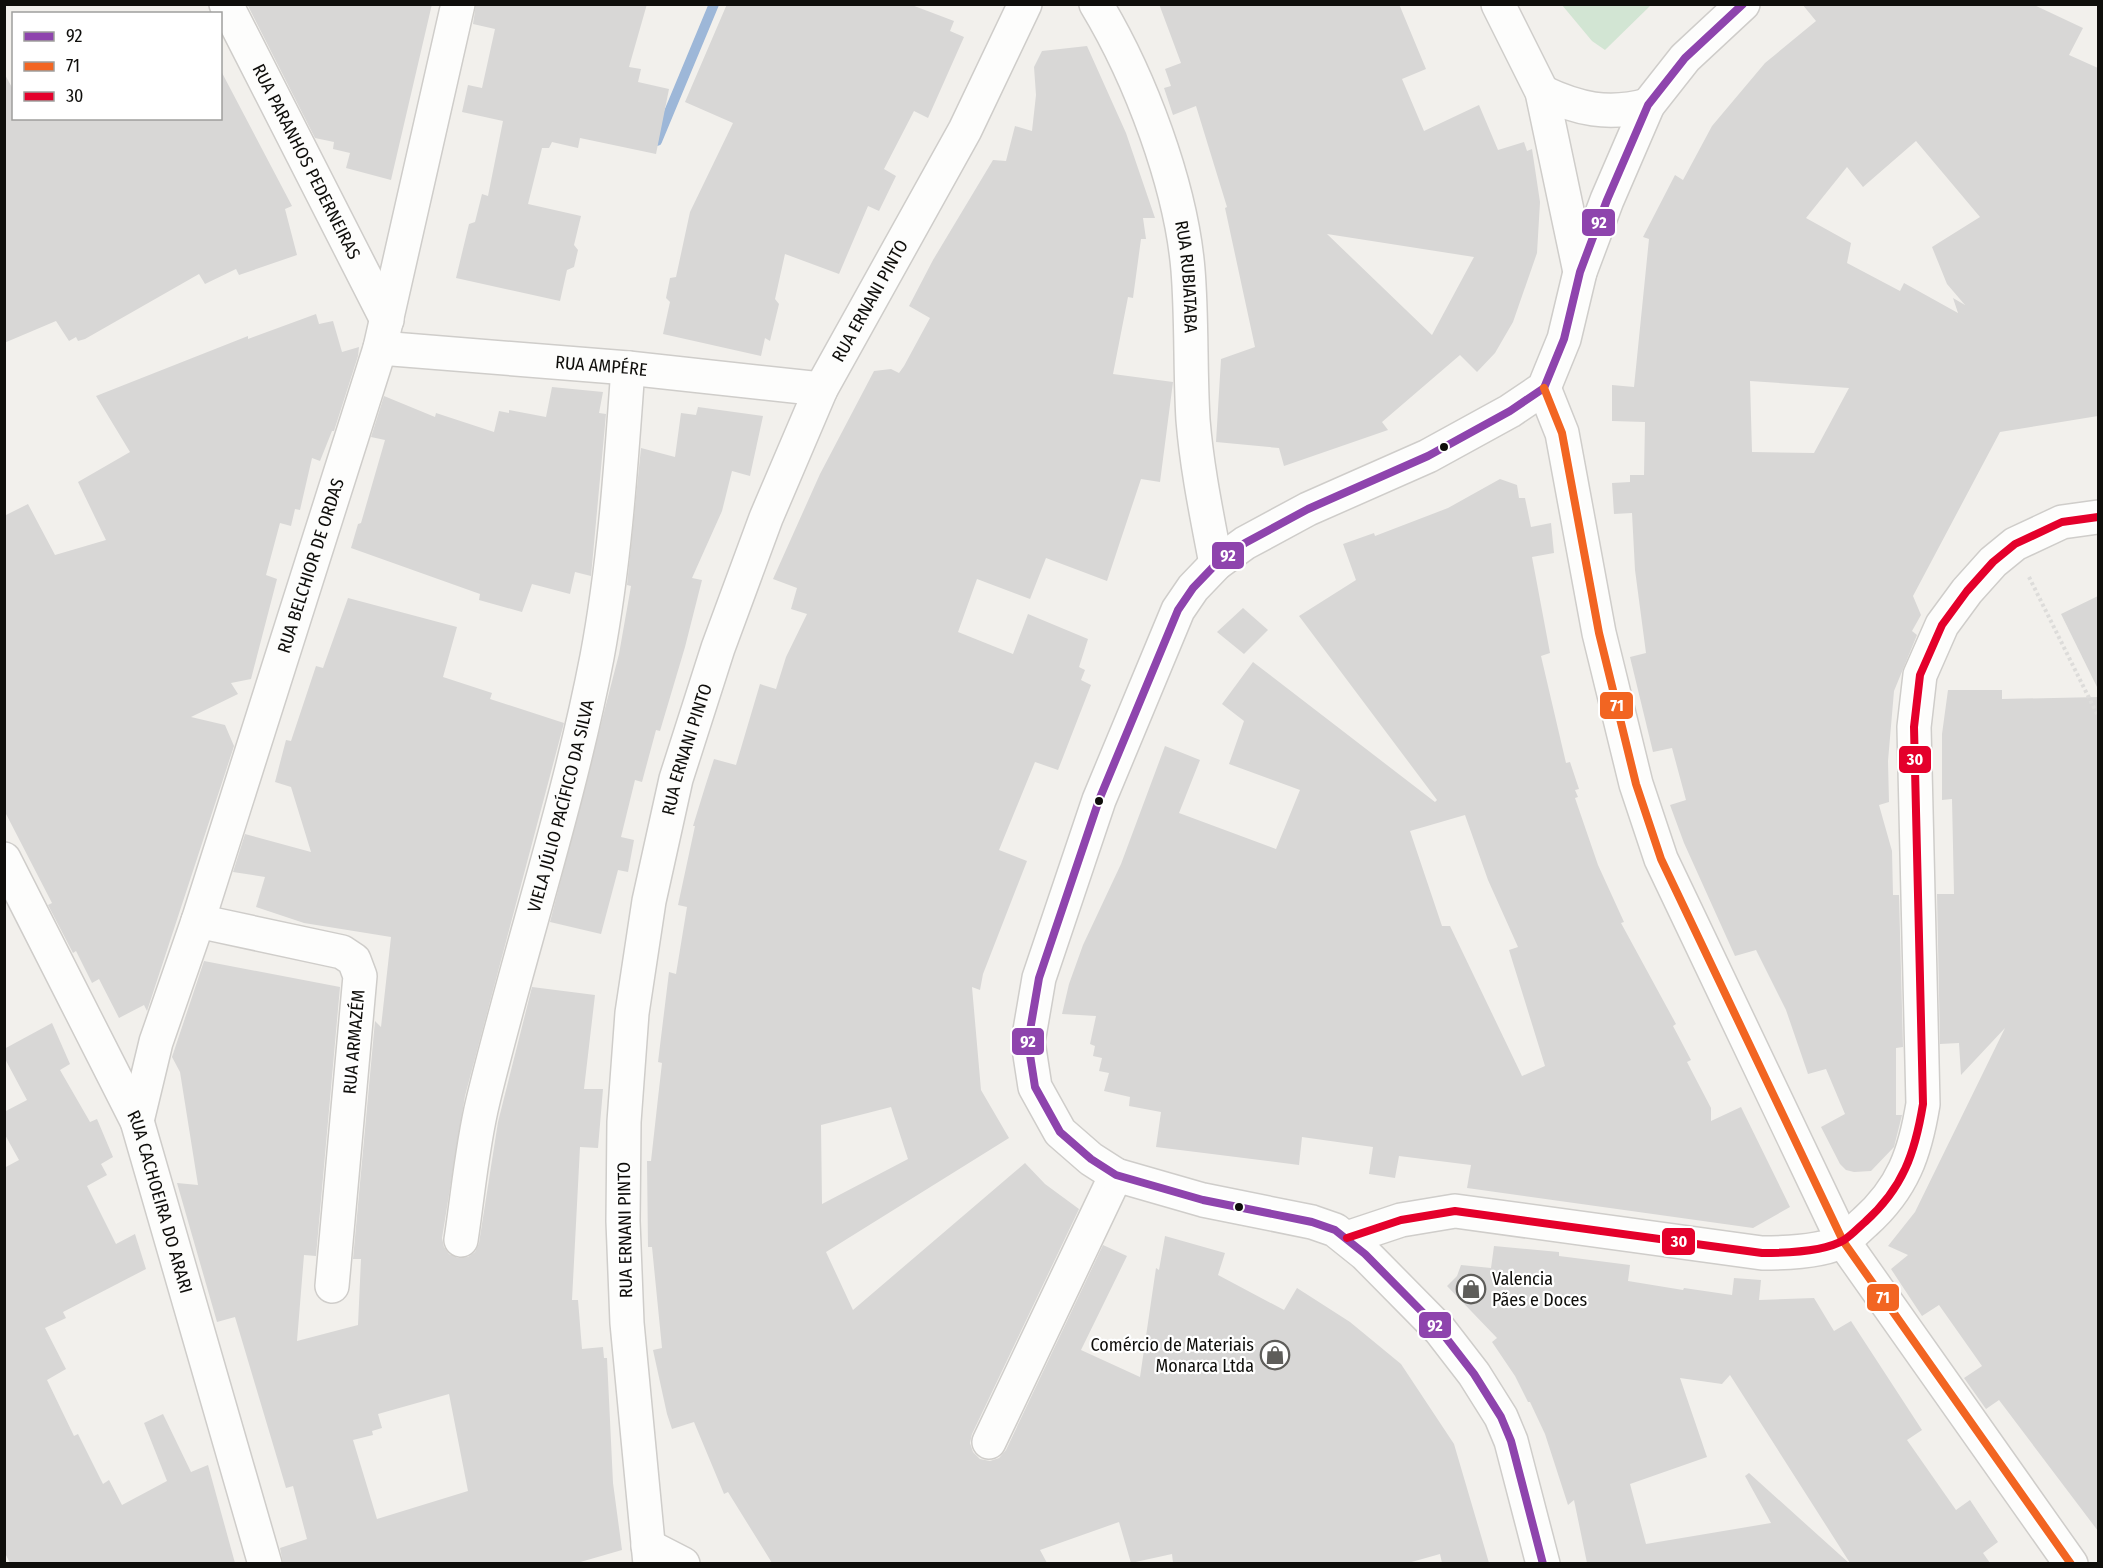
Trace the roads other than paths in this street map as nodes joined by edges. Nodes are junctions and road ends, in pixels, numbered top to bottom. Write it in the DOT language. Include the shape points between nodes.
graph roads {
  1 [pos="226,4"];
  2 [pos="458,4"];
  3 [pos="1025,4"];
  4 [pos="1096,4"];
  5 [pos="1498,4"];
  6 [pos="1743,4"];
  7 [pos="1542,92"];
  8 [pos="1648,105"];
  9 [pos="1580,272"];
  10 [pos="384,334"];
  11 [pos="628,368"];
  12 [pos="1544,388"];
  13 [pos="821,389"];
  14 [pos="2098,517"];
  15 [pos="1216,564"];
  16 [pos="4,859"];
  17 [pos="198,921"];
  18 [pos="137,1121"];
  19 [pos="1116,1175"];
  20 [pos="1347,1238"];
  21 [pos="461,1240"];
  22 [pos="1844,1240"];
  23 [pos="332,1286"];
  24 [pos="989,1442"];
  25 [pos="649,1555"];
  26 [pos="265,1563"];
  27 [pos="683,1563"];
  28 [pos="1543,1563"];
  29 [pos="2071,1563"];
  1 -- 10 [label="street, RUA PARANHOS PEDERNEIRAS"];
  2 -- 10 [label="street, RUA BELCHIOR DE ORDAS"];
  3 -- 13 [label="street, RUA ERNANI PINTO" via="965,130"];
  4 -- 15 [label="street, RUA RUBIATABA" via="1113,32 1151,119 1176,198 1188,270 1193,421"];
  5 -- 7 [label="street"];
  6 -- 8 [label="street" via="1685,58"];
  7 -- 8 [label="street" via="1571,106 1595,111 1618,112"];
  7 -- 9 [label="street"];
  8 -- 9 [label="street" via="1606,200"];
  9 -- 12 [label="street" via="1564,339"];
  10 -- 11 [label="street, RUA AMPÉRE"];
  10 -- 17 [label="street, RUA BELCHIOR DE ORDAS"];
  11 -- 13 [label="street, RUA AMPÉRE"];
  11 -- 21 [label="street, VIELA JÚLIO PACÍFICO DA SILVA" via="615,537 597,659 566,799 482,1103"];
  12 -- 15 [label="street" via="1445,447 1308,509 1245,543"];
  12 -- 22 [label="street" via="1562,433 1599,633 1627,749 1661,859"];
  13 -- 25 [label="street, RUA ERNANI PINTO" via="717,648 676,779 649,901 632,1013 623,1221 627,1323"];
  14 -- 22 [label="street" via="2062,522 2015,544 1993,562 1948,616 1920,675 1914,727 1923,1104 1917,1143 1908,1167 1882,1206"];
  15 -- 19 [label="street" via="1178,610 1099,800 1039,978 1032,1013 1028,1042 1031,1071 1041,1101 1055,1125 1075,1146"];
  16 -- 18 [label="street, RUA CACHOEIRA DO ARARI"];
  17 -- 18 [label="street, RUA BELCHIOR DE ORDAS" via="156,1042"];
  17 -- 23 [label="street, RUA ARMAZÉM" via="342,952 354,960 360,976"];
  18 -- 26 [label="street, RUA CACHOEIRA DO ARARI"];
  19 -- 20 [label="street" via="1203,1200 1312,1222"];
  19 -- 24 [label="street"];
  20 -- 22 [label="street" via="1401,1220 1455,1211 1762,1253 1804,1251"];
  20 -- 28 [label="street" via="1440,1329 1489,1398 1511,1441"];
  22 -- 29 [label="street"];
  25 -- 27 [label="street"];
}
